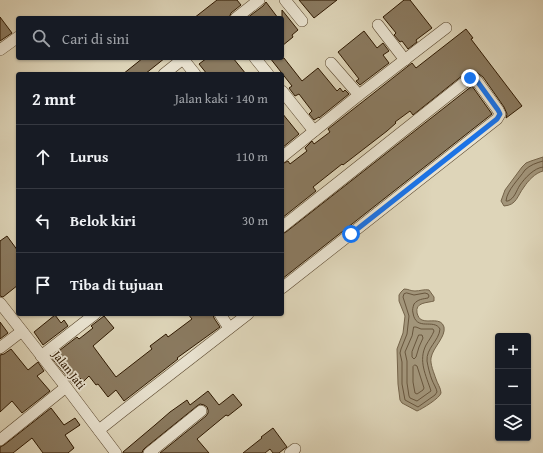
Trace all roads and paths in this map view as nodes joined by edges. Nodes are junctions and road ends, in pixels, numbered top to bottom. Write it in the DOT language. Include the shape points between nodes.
graph roads {
  1 [pos="259,0"];
  2 [pos="285,0"];
  3 [pos="239,16"];
  4 [pos="302,21"];
  5 [pos="378,26"];
  6 [pos="446,28"];
  7 [pos="16,38"];
  8 [pos="0,50"];
  9 [pos="183,60"];
  10 [pos="185,60"];
  11 [pos="257,60"];
  12 [pos="405,60"];
  13 [pos="331,63"];
  14 [pos="167,72"];
  15 [pos="194,72"];
  16 [pos="266,72"];
  17 [pos="284,93"];
  18 [pos="359,95"];
  19 [pos="314,130"];
  20 [pos="284,155"];
  21 [pos="284,225"];
  22 [pos="284,286"];
  23 [pos="0,303"];
  24 [pos="92,316"];
  25 [pos="221,316"];
  26 [pos="245,316"];
  27 [pos="229,328"];
  28 [pos="22,331"];
  29 [pos="0,348"];
  30 [pos="42,356"];
  31 [pos="66,387"];
  32 [pos="201,411"];
  33 [pos="99,430"];
  34 [pos="0,440"];
  35 [pos="116,453"];
  36 [pos="149,453"];
  1 -- 3 [label="street"];
  2 -- 4 [label="street"];
  5 -- 12 [label="street"];
  6 -- 12 [label="street"];
  7 -- 8 [label="street"];
  9 -- 14 [label="street"];
  10 -- 15 [label="street"];
  11 -- 16 [label="street"];
  12 -- 18 [label="street"];
  13 -- 18 [label="street"];
  17 -- 19 [label="street"];
  18 -- 19 [label="street"];
  19 -- 20 [label="street"];
  21 -- 22 [label="street" via="470,78 477,81 498,110 500,114 497,119"];
  23 -- 28 [label="street, Jalan Jati"];
  24 -- 30 [label="street"];
  25 -- 27 [label="street"];
  26 -- 27 [label="street"];
  27 -- 33 [label="street"];
  28 -- 29 [label="street"];
  28 -- 30 [label="street, Jalan Jati"];
  30 -- 31 [label="street, Jalan Jati"];
  31 -- 33 [label="street, Jalan Jati"];
  31 -- 34 [label="street"];
  32 -- 36 [label="street"];
  33 -- 35 [label="street, Jalan Jati"];
}
